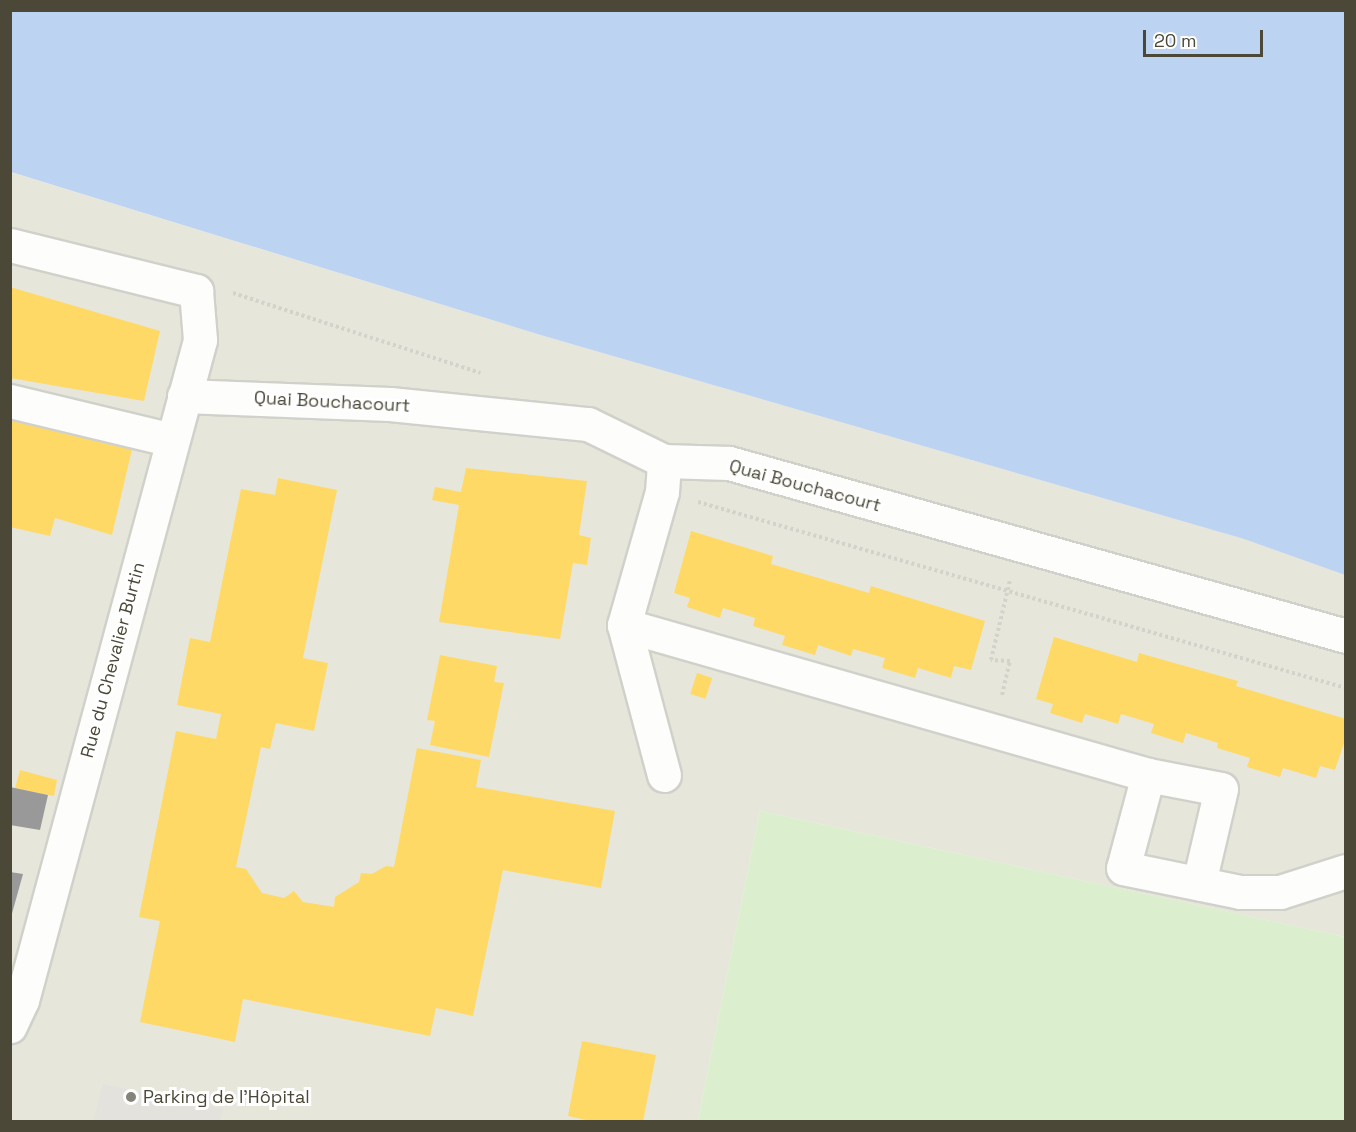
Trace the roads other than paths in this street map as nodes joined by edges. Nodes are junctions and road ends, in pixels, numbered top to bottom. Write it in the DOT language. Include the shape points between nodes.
graph roads {
  1 [pos="10,245"];
  2 [pos="184,396"];
  3 [pos="10,401"];
  4 [pos="172,440"];
  5 [pos="664,476"];
  6 [pos="624,625"];
  7 [pos="1346,636"];
  8 [pos="663,775"];
  9 [pos="1148,775"];
  10 [pos="1346,871"];
  11 [pos="1199,883"];
  12 [pos="10,1026"];
  1 -- 2 [label="street, Rue du Chevalier Burtin" via="211,291"];
  2 -- 4 [label="street, Rue du Chevalier Burtin"];
  2 -- 5 [label="street, Quai Bouchacourt" via="390,404 588,424"];
  3 -- 4 [label="street"];
  4 -- 12 [label="street, Rue du Chevalier Burtin" via="22,1000"];
  5 -- 6 [label="street"];
  5 -- 7 [label="street, Quai Bouchacourt" via="729,463"];
  6 -- 8 [label="street"];
  6 -- 9 [label="street"];
  9 -- 11 [label="street" via="1221,789"];
  9 -- 11 [label="street" via="1124,868"];
  10 -- 11 [label="street" via="1280,892 1240,892"];
}
